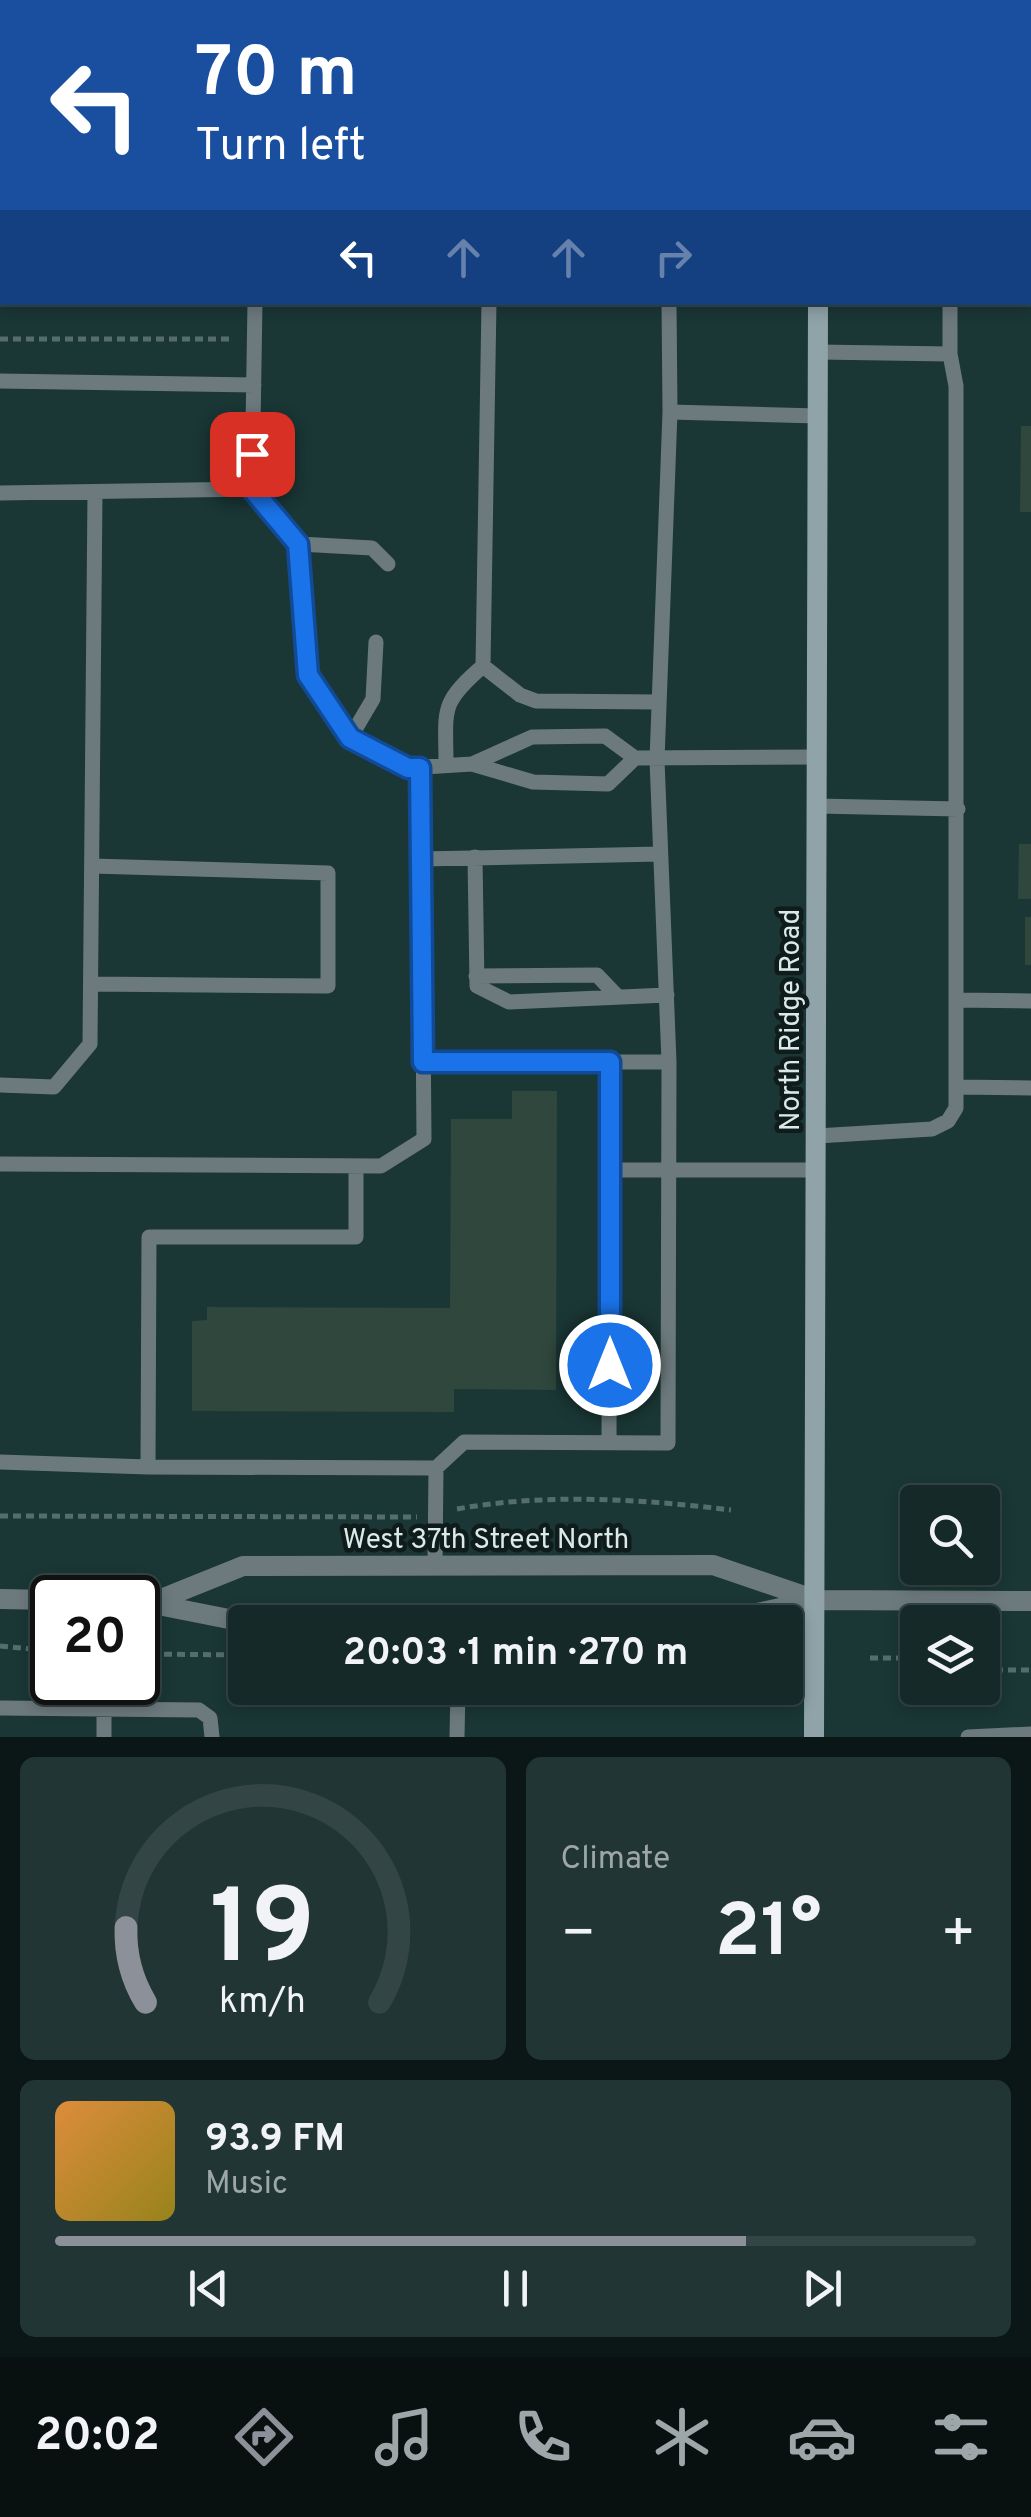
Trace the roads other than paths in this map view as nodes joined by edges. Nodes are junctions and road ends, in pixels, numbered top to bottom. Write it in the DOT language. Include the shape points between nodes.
graph roads {
  1 [pos="255,305"];
  2 [pos="489,305"];
  3 [pos="669,305"];
  4 [pos="818,305"];
  5 [pos="950,305"];
  6 [pos="818,352"];
  7 [pos="950,354"];
  8 [pos="0,382"];
  9 [pos="254,385"];
  10 [pos="670,412"];
  11 [pos="818,416"];
  12 [pos="252,489"];
  13 [pos="95,492"];
  14 [pos="0,494"];
  15 [pos="298,544"];
  16 [pos="388,564"];
  17 [pos="376,642"];
  18 [pos="484,666"];
  19 [pos="658,702"];
  20 [pos="350,738"];
  21 [pos="817,757"];
  22 [pos="634,758"];
  23 [pos="656,760"];
  24 [pos="472,764"];
  25 [pos="446,765"];
  26 [pos="420,768"];
  27 [pos="817,806"];
  28 [pos="958,809"];
  29 [pos="660,854"];
  30 [pos="475,856"];
  31 [pos="422,858"];
  32 [pos="92,866"];
  33 [pos="476,976"];
  34 [pos="91,984"];
  35 [pos="668,995"];
  36 [pos="617,996"];
  37 [pos="957,1000"];
  38 [pos="1031,1001"];
  39 [pos="423,1062"];
  40 [pos="610,1062"];
  41 [pos="670,1062"];
  42 [pos="0,1085"];
  43 [pos="956,1086"];
  44 [pos="1031,1088"];
  45 [pos="816,1136"];
  46 [pos="0,1164"];
  47 [pos="356,1166"];
  48 [pos="610,1170"];
  49 [pos="669,1170"];
  50 [pos="816,1170"];
  51 [pos="609,1442"];
  52 [pos="0,1462"];
  53 [pos="148,1467"];
  54 [pos="436,1468"];
  55 [pos="435,1566"];
  56 [pos="160,1596"];
  57 [pos="0,1599"];
  58 [pos="30,1600"];
  59 [pos="816,1600"];
  60 [pos="1031,1600"];
  61 [pos="160,1604"];
  62 [pos="794,1605"];
  63 [pos="228,1619"];
  64 [pos="104,1705"];
  65 [pos="458,1705"];
  66 [pos="0,1708"];
  67 [pos="104,1709"];
  68 [pos="1031,1734"];
  69 [pos="104,1737"];
  70 [pos="212,1737"];
  71 [pos="457,1737"];
  72 [pos="814,1737"];
  73 [pos="968,1737"];
  1 -- 9 [label="lane"];
  2 -- 18 [label="lane"];
  3 -- 10 [label="lane"];
  4 -- 6 [label="main road, North Ridge Road"];
  5 -- 7 [label="lane"];
  6 -- 7 [label="lane"];
  6 -- 11 [label="main road, North Ridge Road"];
  7 -- 28 [label="lane" via="956,386"];
  8 -- 9 [label="lane"];
  9 -- 12 [label="lane"];
  10 -- 11 [label="lane"];
  10 -- 19 [label="lane"];
  11 -- 21 [label="main road, North Ridge Road"];
  12 -- 13 [label="lane"];
  12 -- 15 [label="lane"];
  13 -- 14 [label="lane"];
  13 -- 32 [label="lane"];
  15 -- 16 [label="lane" via="372,548"];
  15 -- 20 [label="lane" via="308,675"];
  17 -- 20 [label="lane" via="373,698"];
  18 -- 19 [label="lane" via="536,701"];
  18 -- 25 [label="lane" via="452,693"];
  19 -- 23 [label="lane"];
  20 -- 26 [label="lane"];
  21 -- 23 [label="lane"];
  21 -- 27 [label="main road, North Ridge Road"];
  22 -- 23 [label="lane"];
  22 -- 24 [label="lane" via="608,784 533,782"];
  22 -- 24 [label="lane" via="606,736 532,737"];
  23 -- 29 [label="lane"];
  24 -- 25 [label="lane"];
  25 -- 26 [label="lane"];
  26 -- 31 [label="lane"];
  27 -- 28 [label="lane"];
  27 -- 45 [label="main road, North Ridge Road"];
  28 -- 37 [label="lane"];
  29 -- 30 [label="lane"];
  29 -- 35 [label="lane"];
  30 -- 31 [label="lane"];
  30 -- 33 [label="lane"];
  31 -- 39 [label="lane"];
  32 -- 34 [label="lane"];
  32 -- 34 [label="lane" via="328,873 328,986"];
  33 -- 36 [label="lane" via="597,975"];
  33 -- 36 [label="lane" via="478,986 509,1002"];
  34 -- 42 [label="lane" via="90,1044 54,1087"];
  35 -- 36 [label="lane"];
  35 -- 41 [label="lane"];
  37 -- 38 [label="lane"];
  37 -- 43 [label="lane"];
  39 -- 40 [label="lane"];
  39 -- 47 [label="lane" via="424,1139 380,1166"];
  40 -- 41 [label="lane"];
  40 -- 48 [label="lane"];
  41 -- 49 [label="lane"];
  43 -- 44 [label="lane"];
  43 -- 45 [label="lane" via="956,1108 932,1129"];
  45 -- 50 [label="main road, North Ridge Road"];
  46 -- 47 [label="lane"];
  47 -- 53 [label="lane" via="356,1237 149,1237"];
  48 -- 49 [label="lane"];
  48 -- 51 [label="lane"];
  49 -- 50 [label="lane"];
  49 -- 51 [label="lane" via="668,1442"];
  50 -- 59 [label="main road, North Ridge Road"];
  51 -- 54 [label="lane" via="464,1442"];
  52 -- 53 [label="lane"];
  53 -- 54 [label="lane"];
  54 -- 55 [label="lane"];
  55 -- 56 [label="street, West 37th Street North" via="242,1566"];
  55 -- 59 [label="street, West 37th Street North" via="713,1565"];
  57 -- 58 [label="street"];
  59 -- 60 [label="street, West 37th Street North"];
  59 -- 62 [label="street, West 37th Street North"];
  59 -- 72 [label="main road, North Ridge Road"];
  61 -- 63 [label="street, West 37th Street North"];
  64 -- 67 [label="lane"];
  65 -- 71 [label="lane"];
  66 -- 67 [label="lane"];
  67 -- 69 [label="lane"];
  67 -- 70 [label="lane" via="199,1710 210,1718"];
  68 -- 73 [label="lane"];
}
